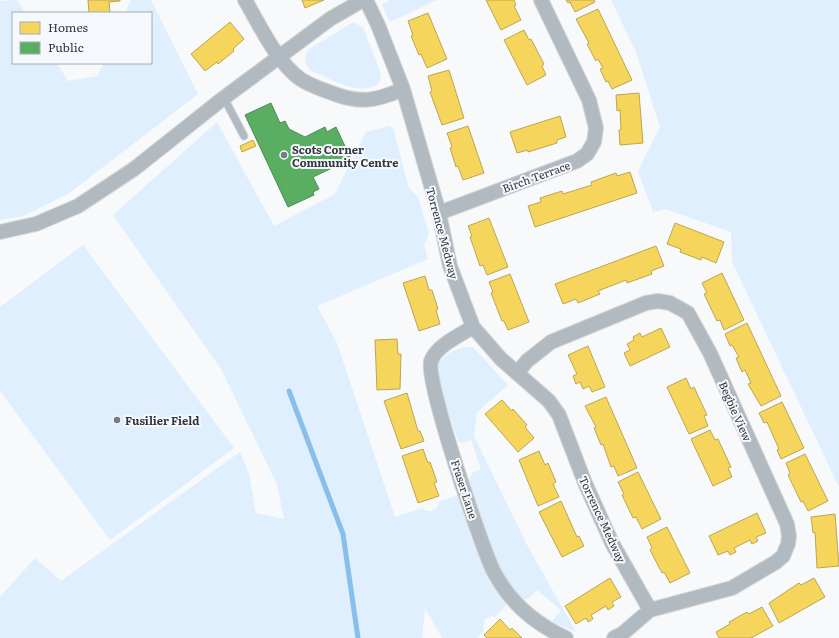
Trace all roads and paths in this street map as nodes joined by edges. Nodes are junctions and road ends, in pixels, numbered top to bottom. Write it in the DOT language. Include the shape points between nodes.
graph roads {
  1 [pos="245,0"];
  2 [pos="363,0"];
  3 [pos="366,0"];
  4 [pos="541,0"];
  5 [pos="280,57"];
  6 [pos="403,89"];
  7 [pos="224,98"];
  8 [pos="244,136"];
  9 [pos="439,213"];
  10 [pos="0,232"];
  11 [pos="473,327"];
  12 [pos="518,372"];
  13 [pos="650,610"];
  14 [pos="566,638"];
  15 [pos="614,638"];
  1 -- 5 [label="street"];
  2 -- 5 [label="street" via="330,19"];
  3 -- 6 [label="street, Torrence Medway"];
  4 -- 9 [label="street, Birch Terrace" via="589,100 596,128 594,142 587,154 577,161"];
  5 -- 6 [label="street" via="299,78 312,86 344,98 370,101"];
  5 -- 7 [label="street"];
  6 -- 9 [label="street, Torrence Medway"];
  7 -- 8 [label="lane"];
  7 -- 10 [label="street" via="134,169 78,206 36,224"];
  9 -- 11 [label="street, Torrence Medway" via="450,266"];
  11 -- 12 [label="street, Torrence Medway" via="501,359"];
  11 -- 14 [label="street, Fraser Lane" via="434,354 431,363 436,397 465,494 492,569 502,585 537,622"];
  12 -- 13 [label="street, Torrence Medway" via="549,400 559,415 612,543"];
  12 -- 13 [label="street, Begbie View" via="526,362 551,342 646,303 670,303 688,313 710,353 787,524 788,544 783,556 776,562 732,588"];
  13 -- 15 [label="street"];
}
